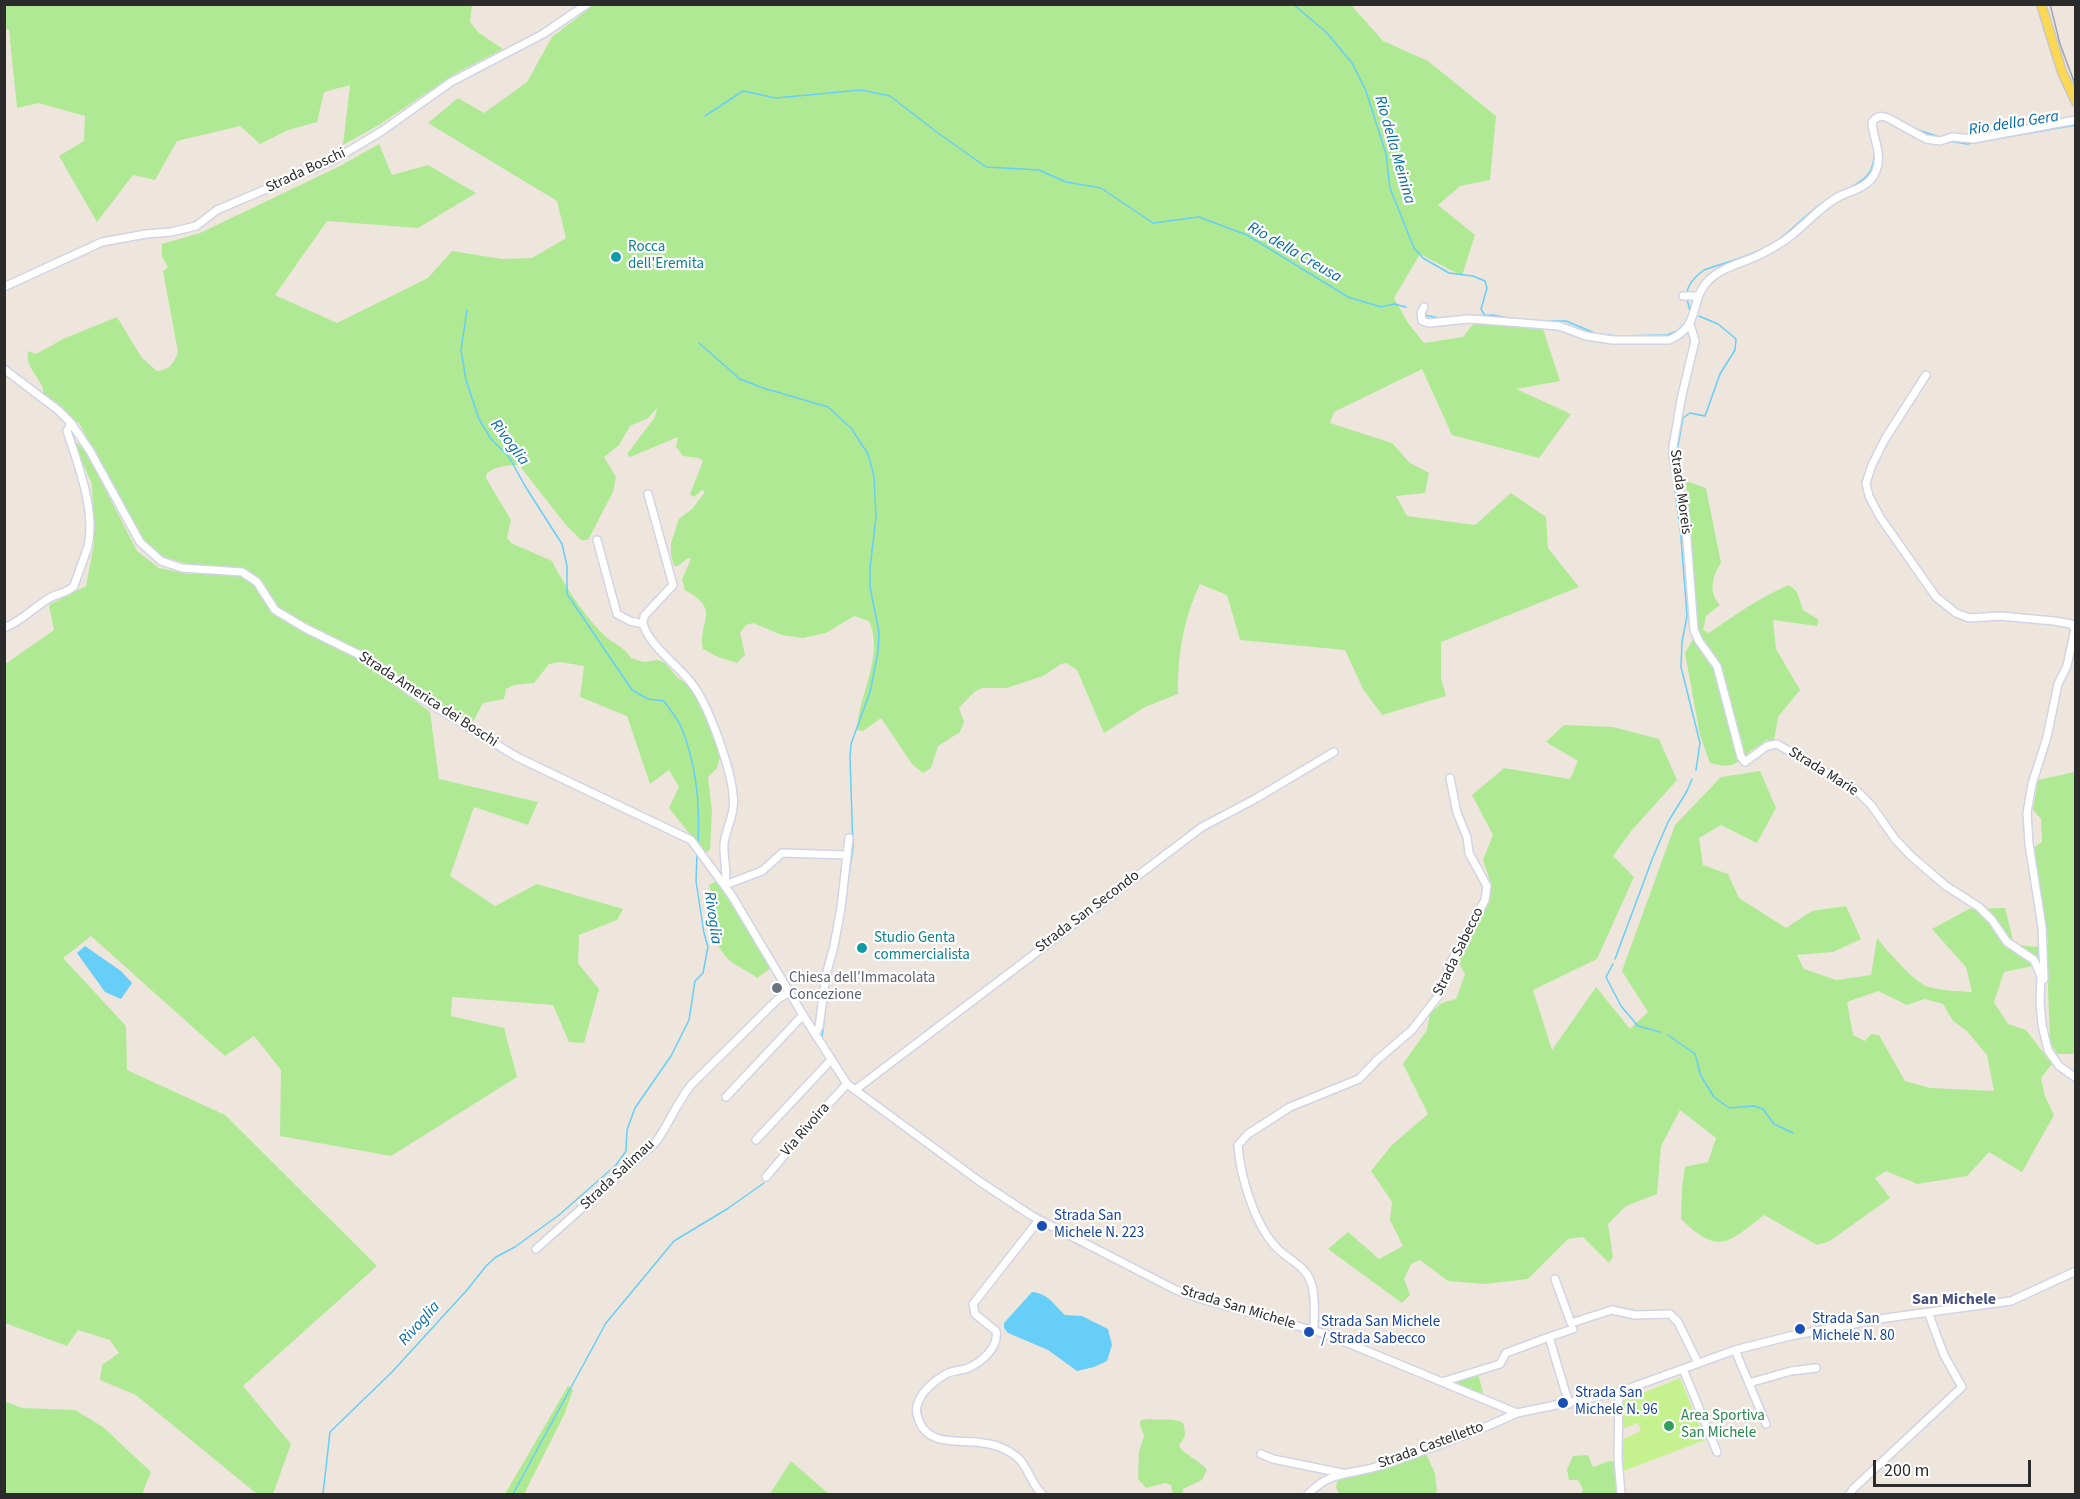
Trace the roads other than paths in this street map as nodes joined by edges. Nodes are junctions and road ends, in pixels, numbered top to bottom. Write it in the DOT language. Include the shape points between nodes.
graph roads {
  1 [pos="587,4"];
  2 [pos="2041,4"];
  3 [pos="2076,102"];
  4 [pos="2076,120"];
  5 [pos="4,286"];
  6 [pos="1424,307"];
  7 [pos="1690,324"];
  8 [pos="4,369"];
  9 [pos="1926,375"];
  10 [pos="71,423"];
  11 [pos="648,494"];
  12 [pos="597,540"];
  13 [pos="1690,590"];
  14 [pos="643,624"];
  15 [pos="4,628"];
  16 [pos="1334,752"];
  17 [pos="1450,778"];
  18 [pos="849,838"];
  19 [pos="847,855"];
  20 [pos="725,885"];
  21 [pos="790,992"];
  22 [pos="2040,996"];
  23 [pos="803,1015"];
  24 [pos="815,1034"];
  25 [pos="831,1060"];
  26 [pos="2076,1078"];
  27 [pos="848,1084"];
  28 [pos="855,1090"];
  29 [pos="726,1097"];
  30 [pos="756,1140"];
  31 [pos="766,1177"];
  32 [pos="1039,1220"];
  33 [pos="536,1249"];
  34 [pos="2076,1271"];
  35 [pos="1555,1279"];
  36 [pos="1928,1312"];
  37 [pos="1573,1329"];
  38 [pos="1314,1330"];
  39 [pos="1550,1337"];
  40 [pos="1735,1350"];
  41 [pos="1698,1363"];
  42 [pos="1816,1368"];
  43 [pos="1683,1369"];
  44 [pos="1442,1382"];
  45 [pos="1749,1383"];
  46 [pos="1619,1392"];
  47 [pos="1569,1404"];
  48 [pos="1517,1413"];
  49 [pos="1766,1424"];
  50 [pos="1717,1452"];
  51 [pos="1261,1454"];
  52 [pos="1342,1473"];
  53 [pos="1042,1494"];
  54 [pos="1308,1494"];
  55 [pos="1620,1494"];
  56 [pos="1850,1494"];
  1 -- 5 [label="street, Strada Boschi" via="543,34 451,82 332,161 217,210 196,226 102,242"];
  2 -- 3 [label="main road" via="2062,72"];
  4 -- 7 [label="street" via="1973,140 1926,139 1888,118 1876,117 1872,130 1879,159 1872,179 1823,206 1786,240 1714,276 1690,296 1696,308"];
  6 -- 7 [label="street" via="1422,321 1429,323 1468,320 1559,326 1613,340 1669,340"];
  7 -- 13 [label="street, Strada Moreis" via="1695,341 1673,446 1685,514"];
  8 -- 10 [label="street, Strada America dei Boschi"];
  9 -- 22 [label="street" via="1885,439 1866,483 1880,517 1936,597 1956,613 1969,618 2000,616 2054,621 2071,624 2075,629 2027,813 2044,951"];
  10 -- 15 [label="street" via="67,431 89,511 88,544 69,591 48,599"];
  10 -- 20 [label="street, Strada America dei Boschi" via="140,542 161,561 182,568 242,572 257,582 275,610 370,660 411,692 517,758 678,832 694,843"];
  11 -- 14 [label="street" via="673,585 644,616"];
  12 -- 14 [label="street" via="617,614"];
  13 -- 22 [label="street, Strada Marie" via="1694,630 1717,666 1745,762 1767,746 1777,744 1851,786 1911,856 1979,907 2007,942 2034,960 2041,976"];
  14 -- 20 [label="street" via="697,691 722,750 733,797 724,841"];
  16 -- 28 [label="street, Strada San Secondo" via="1202,827"];
  17 -- 38 [label="street, Strada Sabecco" via="1469,853 1487,886 1485,900 1450,964 1439,995 1412,1030 1359,1079 1290,1107 1238,1145 1245,1180 1264,1230 1278,1250 1310,1280"];
  18 -- 19 [label="street"];
  19 -- 20 [label="street" via="782,853 762,871"];
  19 -- 24 [label="street" via="836,936"];
  20 -- 21 [label="street, Strada America dei Boschi"];
  21 -- 23 [label="street, Strada America dei Boschi"];
  21 -- 33 [label="street, Strada Salimau" via="778,999 691,1085 656,1142"];
  22 -- 26 [label="street, Strada Marie" via="2048,1050 2059,1066"];
  23 -- 24 [label="street, Strada America dei Boschi"];
  23 -- 29 [label="street"];
  24 -- 25 [label="street, Strada America dei Boschi"];
  25 -- 27 [label="street, Strada America dei Boschi"];
  25 -- 30 [label="street"];
  27 -- 28 [label="street, Strada America dei Boschi"];
  27 -- 31 [label="street, Via Rivoira"];
  28 -- 32 [label="street, Strada San Michele"];
  32 -- 38 [label="street, Strada San Michele" via="1176,1290"];
  32 -- 53 [label="street" via="973,1304 975,1314 995,1329 997,1339 991,1351 975,1364 944,1375 917,1404 918,1419 929,1436 992,1444 1014,1454"];
  34 -- 36 [label="street" via="2011,1301"];
  35 -- 41 [label="street" via="1571,1323 1612,1310 1635,1315 1670,1314"];
  36 -- 40 [label="street" via="1838,1326"];
  36 -- 56 [label="street" via="1944,1355 1962,1387"];
  37 -- 39 [label="street"];
  38 -- 44 [label="street, Strada San Michele"];
  39 -- 44 [label="street" via="1506,1353 1500,1364"];
  39 -- 47 [label="street"];
  40 -- 41 [label="street"];
  40 -- 45 [label="street"];
  41 -- 43 [label="street"];
  42 -- 45 [label="street"];
  43 -- 46 [label="street"];
  43 -- 50 [label="street"];
  44 -- 48 [label="street, Strada San Michele"];
  45 -- 49 [label="street"];
  46 -- 47 [label="street"];
  46 -- 55 [label="street"];
  47 -- 48 [label="street"];
  48 -- 52 [label="street, Strada Castelletto" via="1377,1466"];
  51 -- 52 [label="street, Strada Castelletto"];
  52 -- 54 [label="street, Strada Castelletto"];
}
